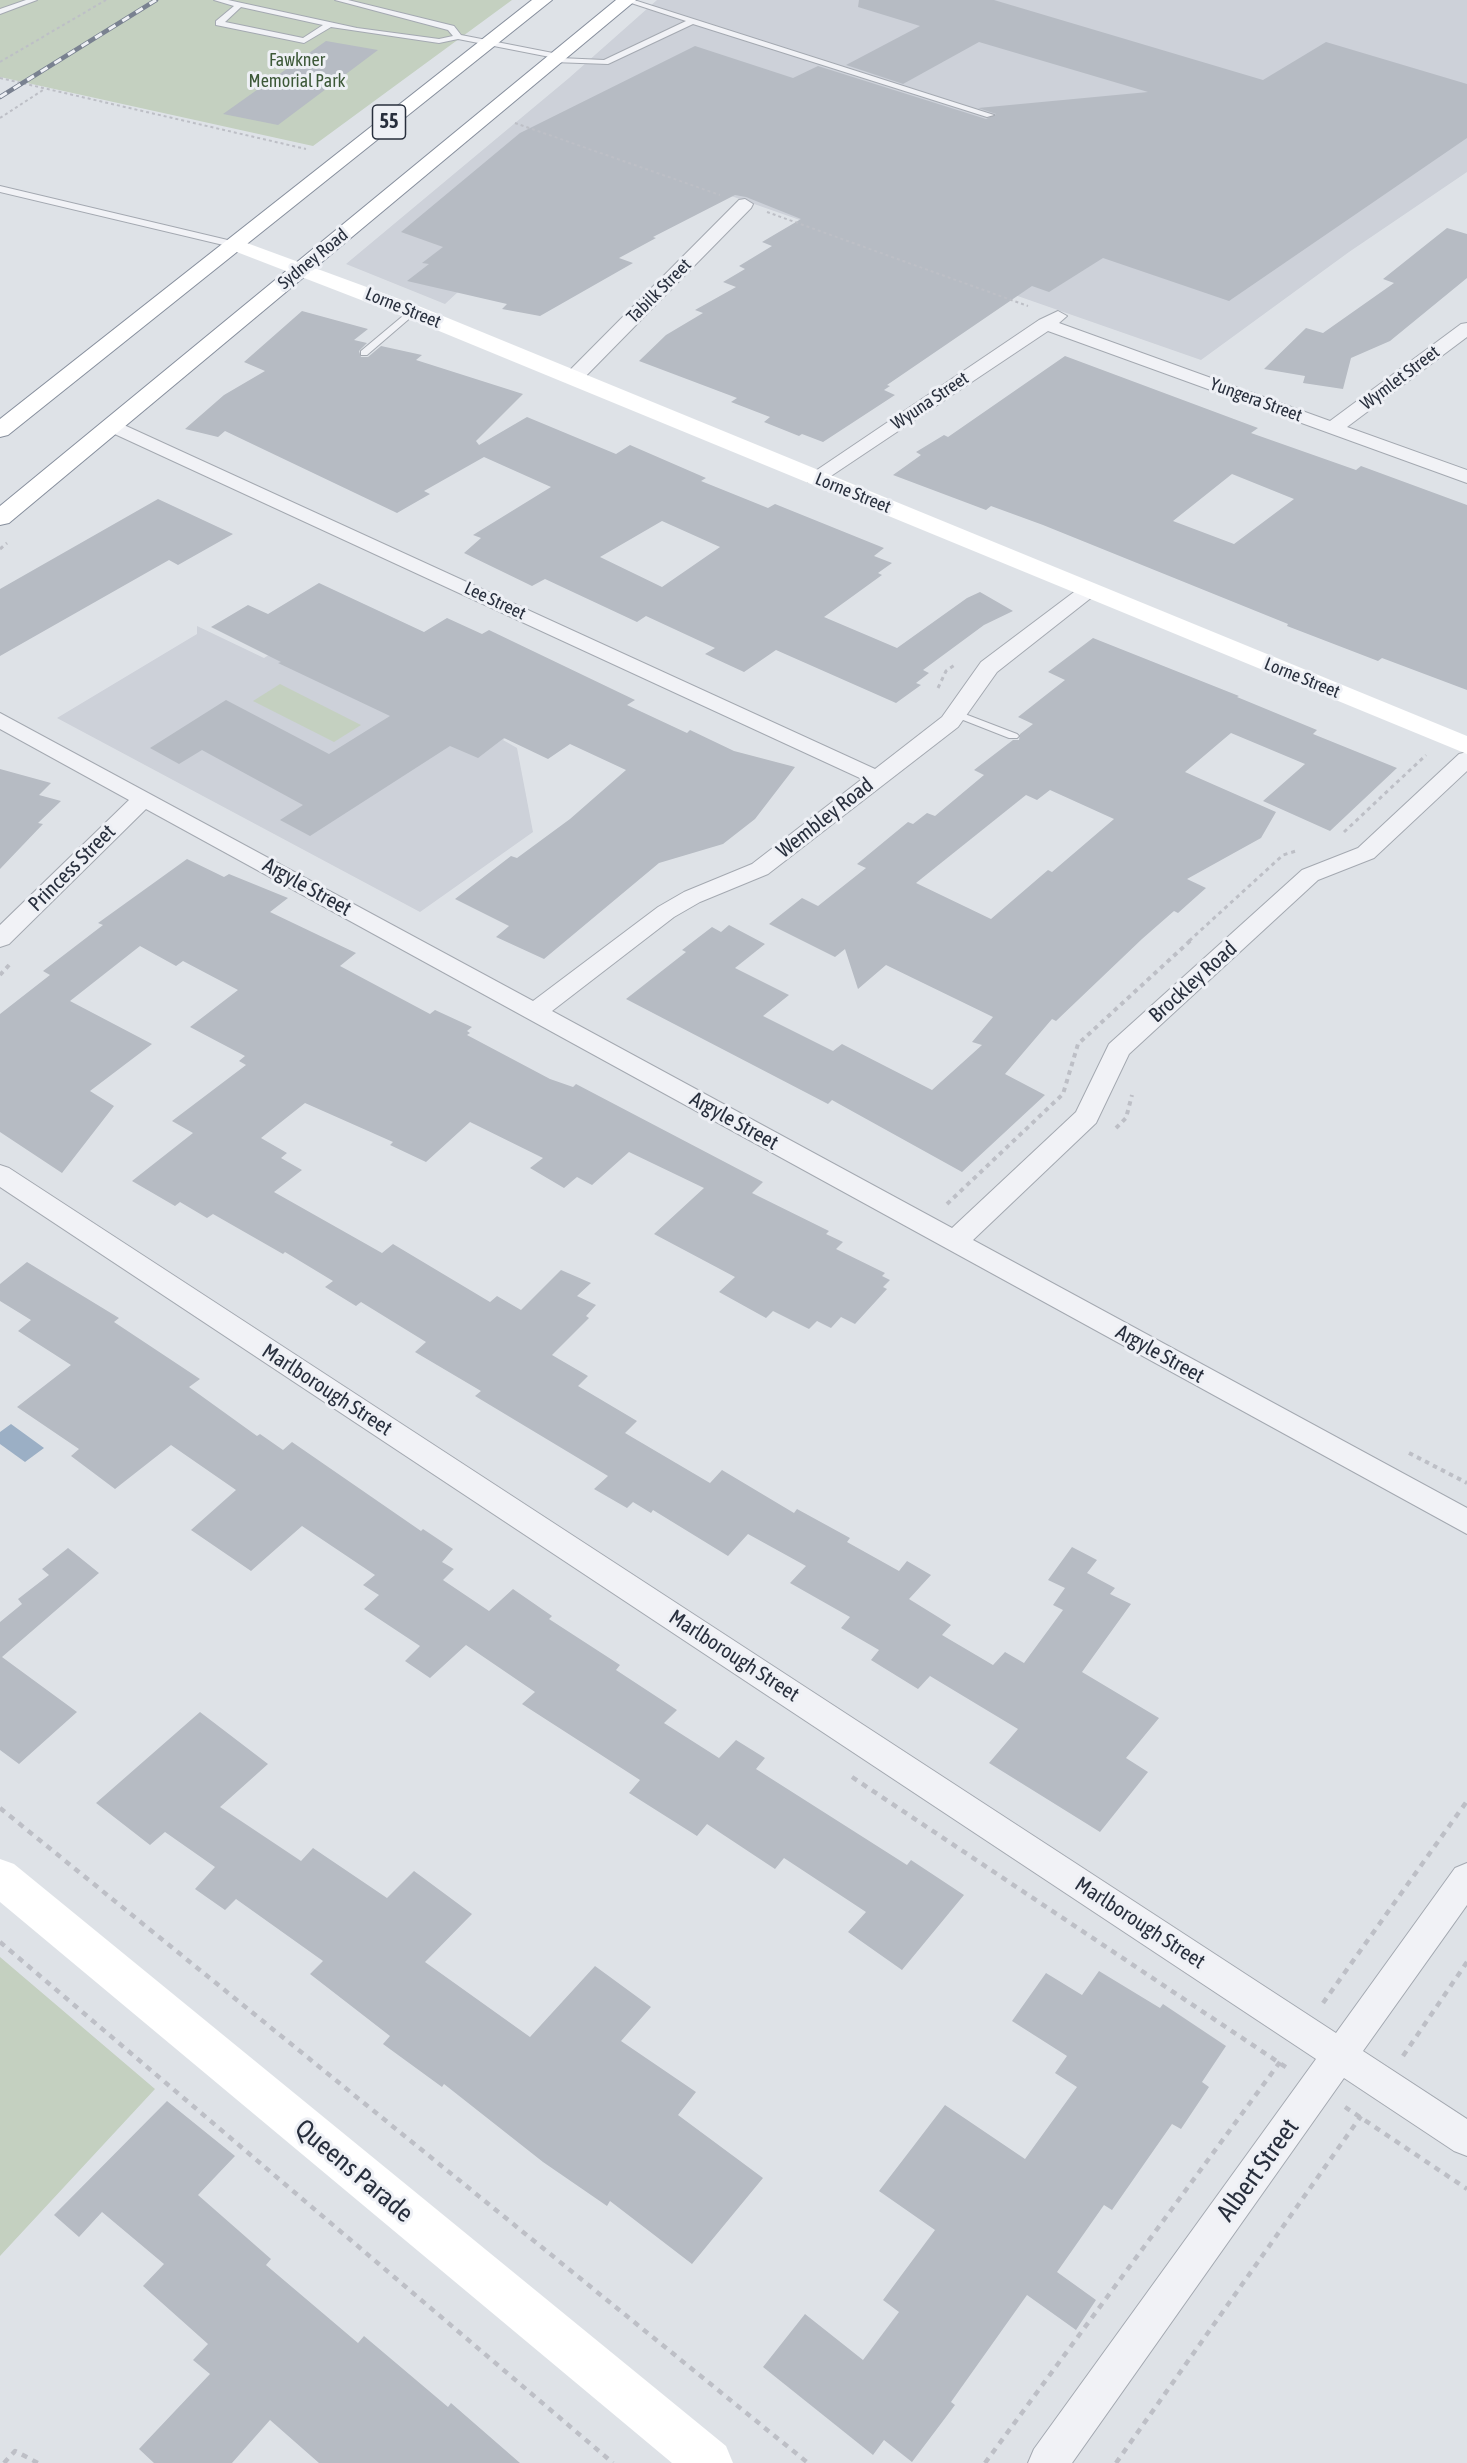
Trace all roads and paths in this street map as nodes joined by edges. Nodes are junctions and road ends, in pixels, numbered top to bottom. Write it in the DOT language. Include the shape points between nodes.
graph roads {
  1 [pos="14,0"];
  2 [pos="33,0"];
  3 [pos="106,0"];
  4 [pos="218,0"];
  5 [pos="339,0"];
  6 [pos="543,0"];
  7 [pos="627,0"];
  8 [pos="238,6"];
  9 [pos="0,7"];
  10 [pos="0,12"];
  11 [pos="690,22"];
  12 [pos="328,25"];
  13 [pos="404,26"];
  14 [pos="458,37"];
  15 [pos="489,43"];
  16 [pos="555,58"];
  17 [pos="0,62"];
  18 [pos="0,78"];
  19 [pos="44,89"];
  20 [pos="66,94"];
  21 [pos="59,99"];
  22 [pos="990,115"];
  23 [pos="0,118"];
  24 [pos="512,122"];
  25 [pos="306,149"];
  26 [pos="0,189"];
  27 [pos="745,204"];
  28 [pos="236,245"];
  29 [pos="302,268"];
  30 [pos="413,312"];
  31 [pos="1052,320"];
  32 [pos="1467,328"];
  33 [pos="364,353"];
  34 [pos="573,378"];
  35 [pos="113,426"];
  36 [pos="1333,428"];
  37 [pos="0,430"];
  38 [pos="1467,477"];
  39 [pos="815,478"];
  40 [pos="0,518"];
  41 [pos="1089,590"];
  42 [pos="964,657"];
  43 [pos="937,691"];
  44 [pos="957,714"];
  45 [pos="0,720"];
  46 [pos="1013,736"];
  47 [pos="1467,746"];
  48 [pos="1467,759"];
  49 [pos="877,778"];
  50 [pos="144,798"];
  51 [pos="0,939"];
  52 [pos="535,1012"];
  53 [pos="1134,1086"];
  54 [pos="1110,1134"];
  55 [pos="0,1174"];
  56 [pos="954,1242"];
  57 [pos="1467,1522"];
  58 [pos="1467,1802"];
  59 [pos="0,1808"];
  60 [pos="0,1877"];
  61 [pos="1467,1878"];
  62 [pos="0,1942"];
  63 [pos="1467,1962"];
  64 [pos="1302,2030"];
  65 [pos="1341,2056"];
  66 [pos="1382,2083"];
  67 [pos="1467,2139"];
  68 [pos="4,2463"];
  69 [pos="38,2463"];
  70 [pos="612,2463"];
  71 [pos="709,2463"];
  72 [pos="808,2463"];
  73 [pos="986,2463"];
  74 [pos="1048,2463"];
  75 [pos="1116,2463"];
  1 -- 9 [label="lane"];
  2 -- 10 [label="lane"];
  3 -- 17 [label="path"];
  4 -- 8 [label="lane"];
  5 -- 13 [label="lane"];
  6 -- 15 [label="main road, 55"];
  7 -- 11 [label="lane"];
  7 -- 16 [label="main road, Sydney Road"];
  8 -- 12 [label="lane"];
  8 -- 12 [label="lane" via="219,23 304,41"];
  11 -- 16 [label="lane" via="605,62"];
  11 -- 22 [label="lane"];
  12 -- 13 [label="lane"];
  13 -- 14 [label="lane" via="438,41"];
  13 -- 14 [label="lane" via="451,28"];
  14 -- 15 [label="lane"];
  15 -- 16 [label="lane"];
  15 -- 28 [label="main road, 55"];
  16 -- 29 [label="main road, Sydney Road"];
  18 -- 19 [label="path"];
  19 -- 20 [label="path"];
  19 -- 23 [label="path"];
  20 -- 21 [label="path"];
  20 -- 25 [label="path"];
  24 -- 27 [label="path"];
  26 -- 28 [label="lane"];
  27 -- 31 [label="path"];
  27 -- 34 [label="street, Tabilk Street"];
  28 -- 29 [label="main road, Lorne Street"];
  28 -- 37 [label="main road, 55"];
  29 -- 30 [label="main road, Lorne Street"];
  29 -- 35 [label="main road, Sydney Road"];
  30 -- 33 [label="lane"];
  30 -- 34 [label="main road, Lorne Street"];
  31 -- 36 [label="street, Yungera Street"];
  31 -- 39 [label="street, Wyuna Street"];
  32 -- 36 [label="street, Wymlet Street"];
  34 -- 39 [label="main road, Lorne Street"];
  35 -- 40 [label="main road, Sydney Road"];
  35 -- 49 [label="street, Lee Street"];
  36 -- 38 [label="street, Yungera Street"];
  39 -- 41 [label="main road, Lorne Street"];
  41 -- 44 [label="street, Wembley Road" via="989,667"];
  41 -- 47 [label="main road, Lorne Street"];
  42 -- 43 [label="path" via="946,671"];
  44 -- 46 [label="lane"];
  44 -- 49 [label="street, Wembley Road"];
  45 -- 50 [label="street, Argyle Street"];
  48 -- 56 [label="street, Brockley Road" via="1366,853 1310,875 1118,1050 1087,1117"];
  49 -- 52 [label="street, Wembley Road" via="760,868 666,912"];
  50 -- 51 [label="street, Princess Street"];
  50 -- 52 [label="street, Argyle Street"];
  52 -- 56 [label="street, Argyle Street"];
  53 -- 54 [label="path" via="1126,1118"];
  55 -- 64 [label="street, Marlborough Street"];
  56 -- 57 [label="street, Argyle Street"];
  58 -- 64 [label="path"];
  59 -- 72 [label="path"];
  60 -- 71 [label="main road, Queens Parade"];
  61 -- 65 [label="street, Albert Street"];
  62 -- 70 [label="path"];
  63 -- 66 [label="path"];
  64 -- 65 [label="street, Marlborough Street"];
  64 -- 73 [label="path"];
  65 -- 66 [label="street, Marlborough Street"];
  65 -- 74 [label="street, Albert Street"];
  66 -- 67 [label="street, Marlborough Street"];
  66 -- 75 [label="path"];
  68 -- 69 [label="path" via="15,2451"];
}
